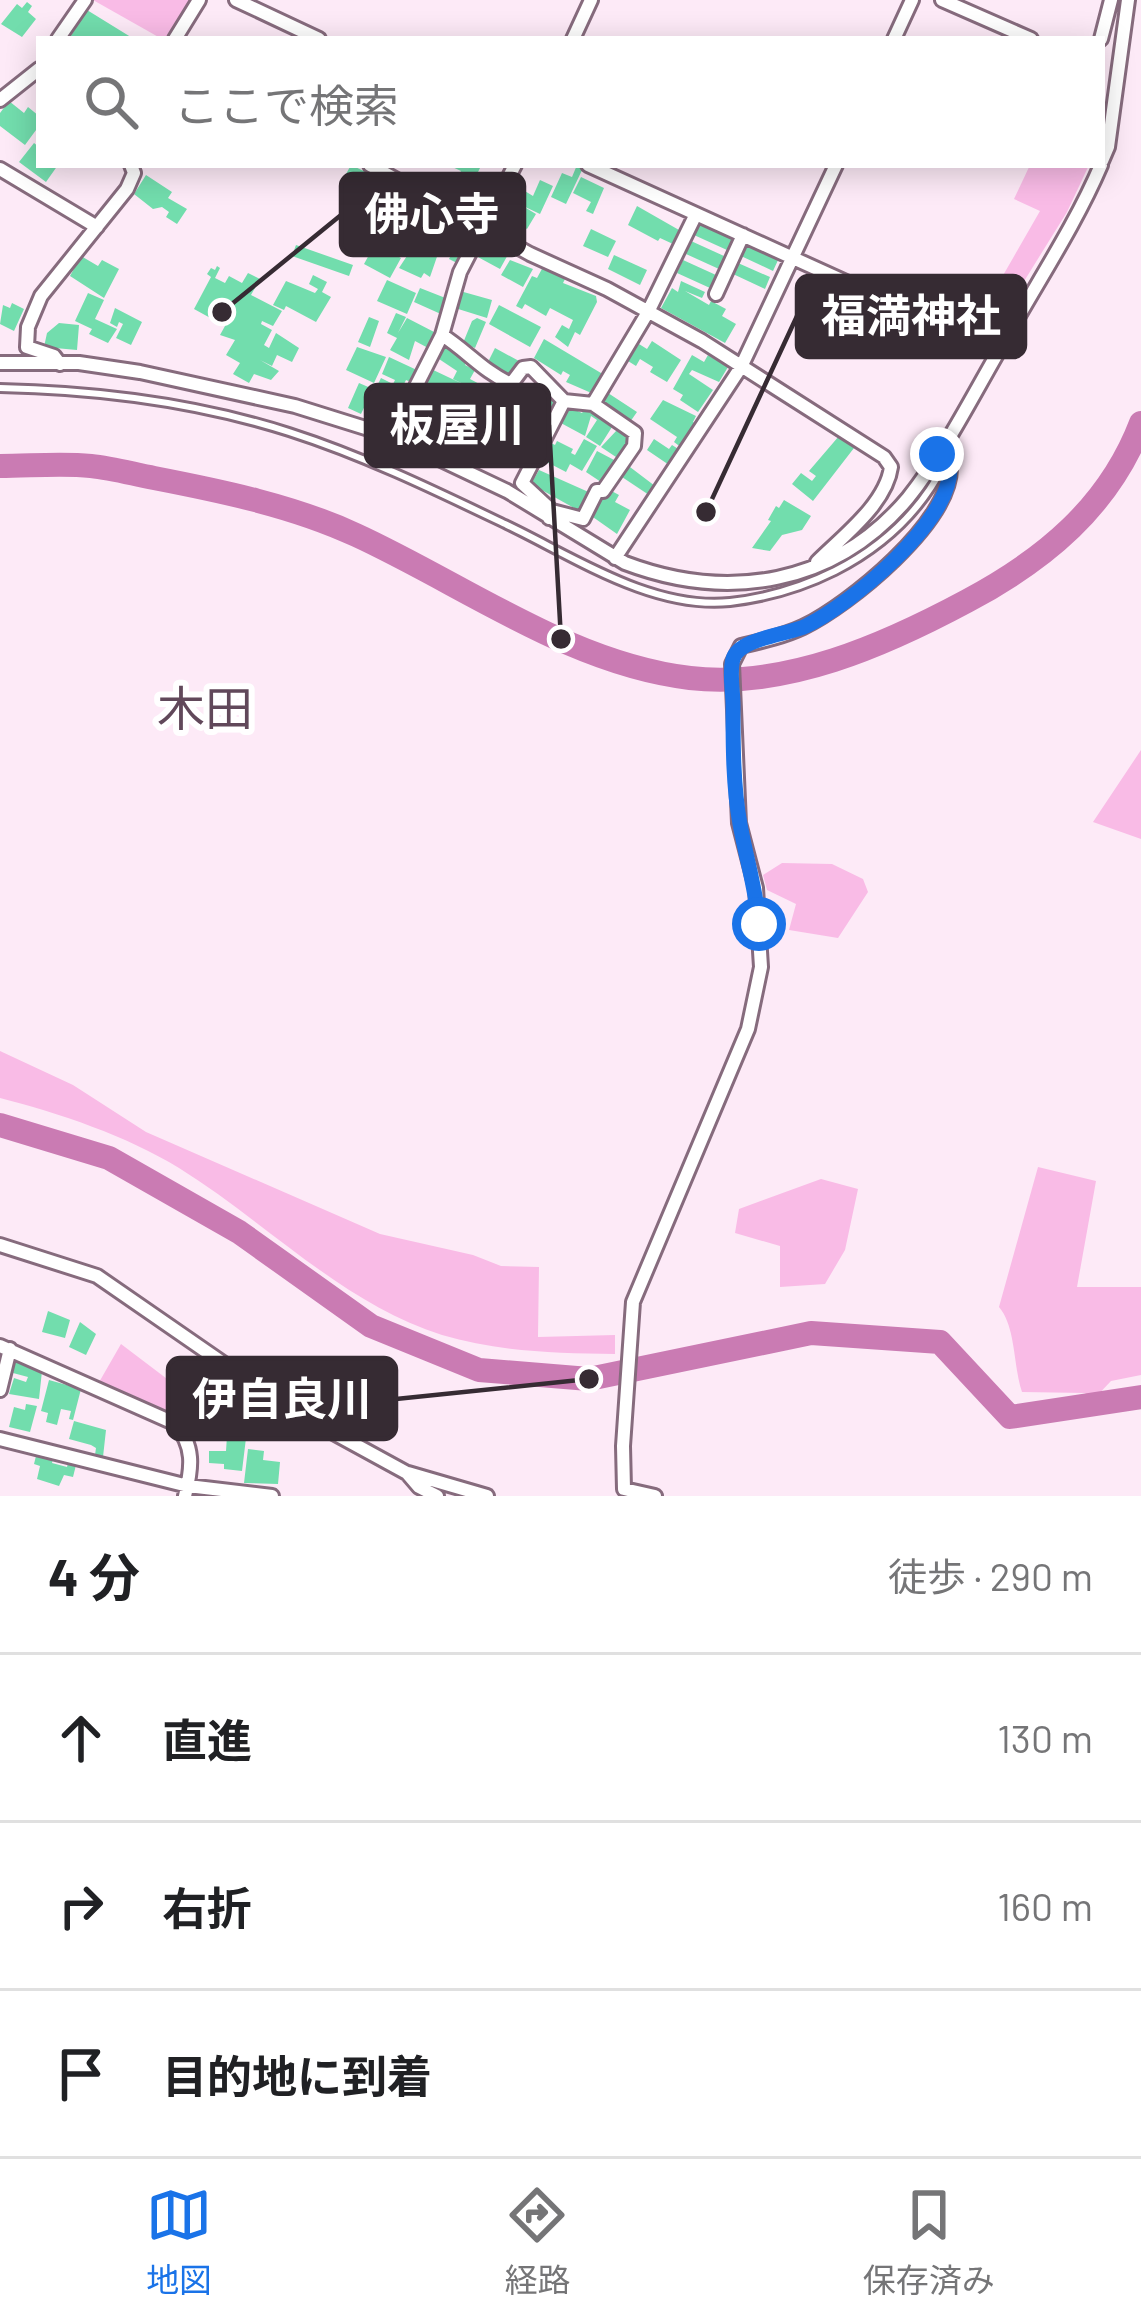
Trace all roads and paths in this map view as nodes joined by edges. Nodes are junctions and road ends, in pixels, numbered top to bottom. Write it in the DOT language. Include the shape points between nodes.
graph roads {
  1 [pos="85,0"];
  2 [pos="199,0"];
  3 [pos="236,0"];
  4 [pos="591,0"];
  5 [pos="913,0"];
  6 [pos="942,0"];
  7 [pos="1111,0"];
  8 [pos="1128,0"];
  9 [pos="60,36"];
  10 [pos="177,36"];
  11 [pos="313,36"];
  12 [pos="575,36"];
  13 [pos="895,36"];
  14 [pos="1024,36"];
  15 [pos="1102,36"];
  16 [pos="36,70"];
  17 [pos="0,100"];
  18 [pos="1105,153"];
  19 [pos="132,168"];
  20 [pos="375,168"];
  21 [pos="514,168"];
  22 [pos="595,168"];
  23 [pos="835,168"];
  24 [pos="1099,168"];
  25 [pos="0,169"];
  26 [pos="696,214"];
  27 [pos="97,227"];
  28 [pos="483,229"];
  29 [pos="743,235"];
  30 [pos="793,258"];
  31 [pos="716,294"];
  32 [pos="648,312"];
  33 [pos="442,334"];
  34 [pos="998,351"];
  35 [pos="0,363"];
  36 [pos="60,364"];
  37 [pos="741,367"];
  38 [pos="0,388"];
  39 [pos="564,401"];
  40 [pos="593,404"];
  41 [pos="419,448"];
  42 [pos="941,458"];
  43 [pos="550,514"];
  44 [pos="615,558"];
  45 [pos="812,568"];
  46 [pos="0,1245"];
  47 [pos="5,1348"];
  48 [pos="0,1390"];
  49 [pos="0,1439"];
  50 [pos="407,1473"];
  51 [pos="186,1491"];
  52 [pos="272,1496"];
  53 [pos="437,1496"];
  54 [pos="487,1496"];
  55 [pos="655,1496"];
  1 -- 9 [label="street"];
  2 -- 10 [label="street"];
  3 -- 11 [label="street"];
  4 -- 12 [label="street"];
  5 -- 13 [label="street"];
  6 -- 14 [label="street"];
  7 -- 15 [label="street"];
  8 -- 18 [label="street"];
  16 -- 17 [label="street"];
  19 -- 27 [label="street" via="127,190"];
  20 -- 28 [label="street"];
  21 -- 28 [label="street"];
  22 -- 26 [label="street"];
  23 -- 30 [label="street"];
  24 -- 34 [label="street"];
  25 -- 27 [label="street"];
  26 -- 29 [label="street"];
  26 -- 32 [label="street"];
  27 -- 36 [label="street" via="41,296 28,327 27,347"];
  28 -- 32 [label="street"];
  28 -- 33 [label="street"];
  29 -- 30 [label="street"];
  29 -- 31 [label="street"];
  30 -- 34 [label="street"];
  30 -- 37 [label="street"];
  32 -- 37 [label="street"];
  32 -- 40 [label="street"];
  33 -- 39 [label="street" via="511,384 531,367"];
  33 -- 41 [label="street" via="398,422 418,437"];
  34 -- 42 [label="street"];
  35 -- 36 [label="street"];
  36 -- 41 [label="street" via="140,372 295,406"];
  37 -- 44 [label="street"];
  37 -- 45 [label="street" via="891,467 862,518"];
  38 -- 42 [label="lane" via="84,390 290,432 394,471 615,579 728,602 809,584 864,556 902,525"];
  39 -- 40 [label="street"];
  39 -- 43 [label="street" via="521,482"];
  40 -- 43 [label="street" via="635,434 634,446 583,519"];
  41 -- 43 [label="street"];
  42 -- 45 [label="street" via="859,544"];
  42 -- 55 [label="street" via="951,475 944,496 894,558 831,612 741,646 732,664 739,823 756,888 761,968 756,1004 642,1276 630,1323 624,1489"];
  43 -- 44 [label="street"];
  44 -- 45 [label="street" via="685,581 732,585"];
  46 -- 50 [label="street" via="97,1276 288,1408"];
  47 -- 48 [label="street"];
  47 -- 51 [label="street" via="174,1423 190,1450"];
  49 -- 51 [label="street"];
  50 -- 53 [label="street"];
  50 -- 54 [label="street"];
  51 -- 52 [label="street"];
}
